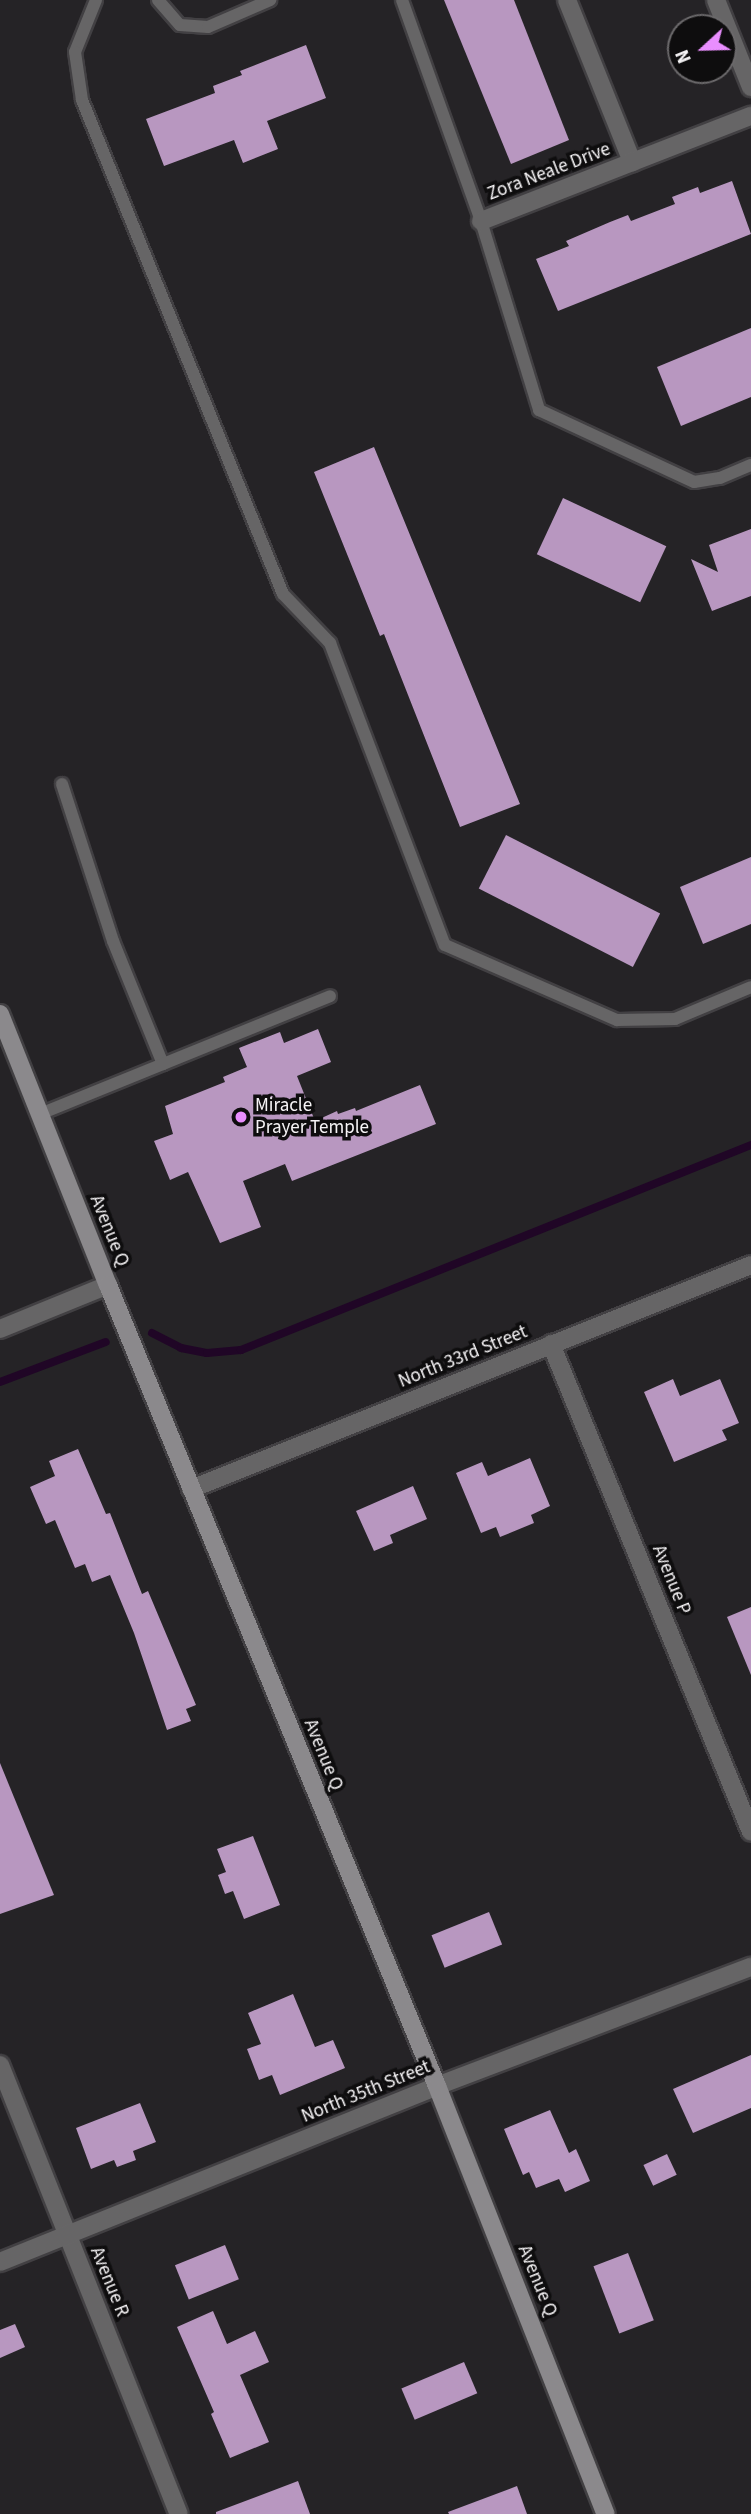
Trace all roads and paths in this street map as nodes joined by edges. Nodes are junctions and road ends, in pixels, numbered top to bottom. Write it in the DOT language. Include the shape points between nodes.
graph roads {
  1 [pos="96,0"];
  2 [pos="158,0"];
  3 [pos="270,0"];
  4 [pos="402,0"];
  5 [pos="567,0"];
  6 [pos="716,0"];
  7 [pos="751,87"];
  8 [pos="751,116"];
  9 [pos="632,162"];
  10 [pos="481,221"];
  11 [pos="751,465"];
  12 [pos="62,784"];
  13 [pos="751,987"];
  14 [pos="330,996"];
  15 [pos="0,1013"];
  16 [pos="163,1064"];
  17 [pos="40,1114"];
  18 [pos="751,1265"];
  19 [pos="108,1285"];
  20 [pos="0,1329"];
  21 [pos="551,1345"];
  22 [pos="191,1489"];
  23 [pos="751,1832"];
  24 [pos="751,1967"];
  25 [pos="0,2065"];
  26 [pos="436,2086"];
  27 [pos="68,2235"];
  28 [pos="0,2262"];
  29 [pos="179,2514"];
  30 [pos="606,2514"];
  1 -- 13 [label="lane" via="75,52 82,100 283,594 330,643 444,945 617,1020 675,1019"];
  2 -- 3 [label="lane" via="180,25 199,27"];
  4 -- 10 [label="lane"];
  5 -- 9 [label="street, Zora Neale Drive"];
  6 -- 7 [label="street"];
  8 -- 9 [label="street, Zora Neale Drive"];
  9 -- 10 [label="street, Zora Neale Drive"];
  10 -- 11 [label="lane" via="540,410 694,482 720,478"];
  12 -- 16 [label="lane" via="113,941"];
  14 -- 16 [label="lane"];
  15 -- 17 [label="street, Avenue Q"];
  16 -- 17 [label="lane"];
  17 -- 19 [label="street, Avenue Q"];
  18 -- 21 [label="street, North 33rd Street"];
  19 -- 20 [label="street"];
  19 -- 22 [label="street, Avenue Q"];
  21 -- 22 [label="street, North 33rd Street"];
  21 -- 23 [label="street, Avenue P"];
  22 -- 26 [label="street, Avenue Q"];
  24 -- 26 [label="street, North 35th Street"];
  25 -- 27 [label="street, Avenue R"];
  26 -- 27 [label="street, North 35th Street"];
  26 -- 30 [label="street, Avenue Q"];
  27 -- 28 [label="street, North 35th Street"];
  27 -- 29 [label="street, Avenue R"];
}
